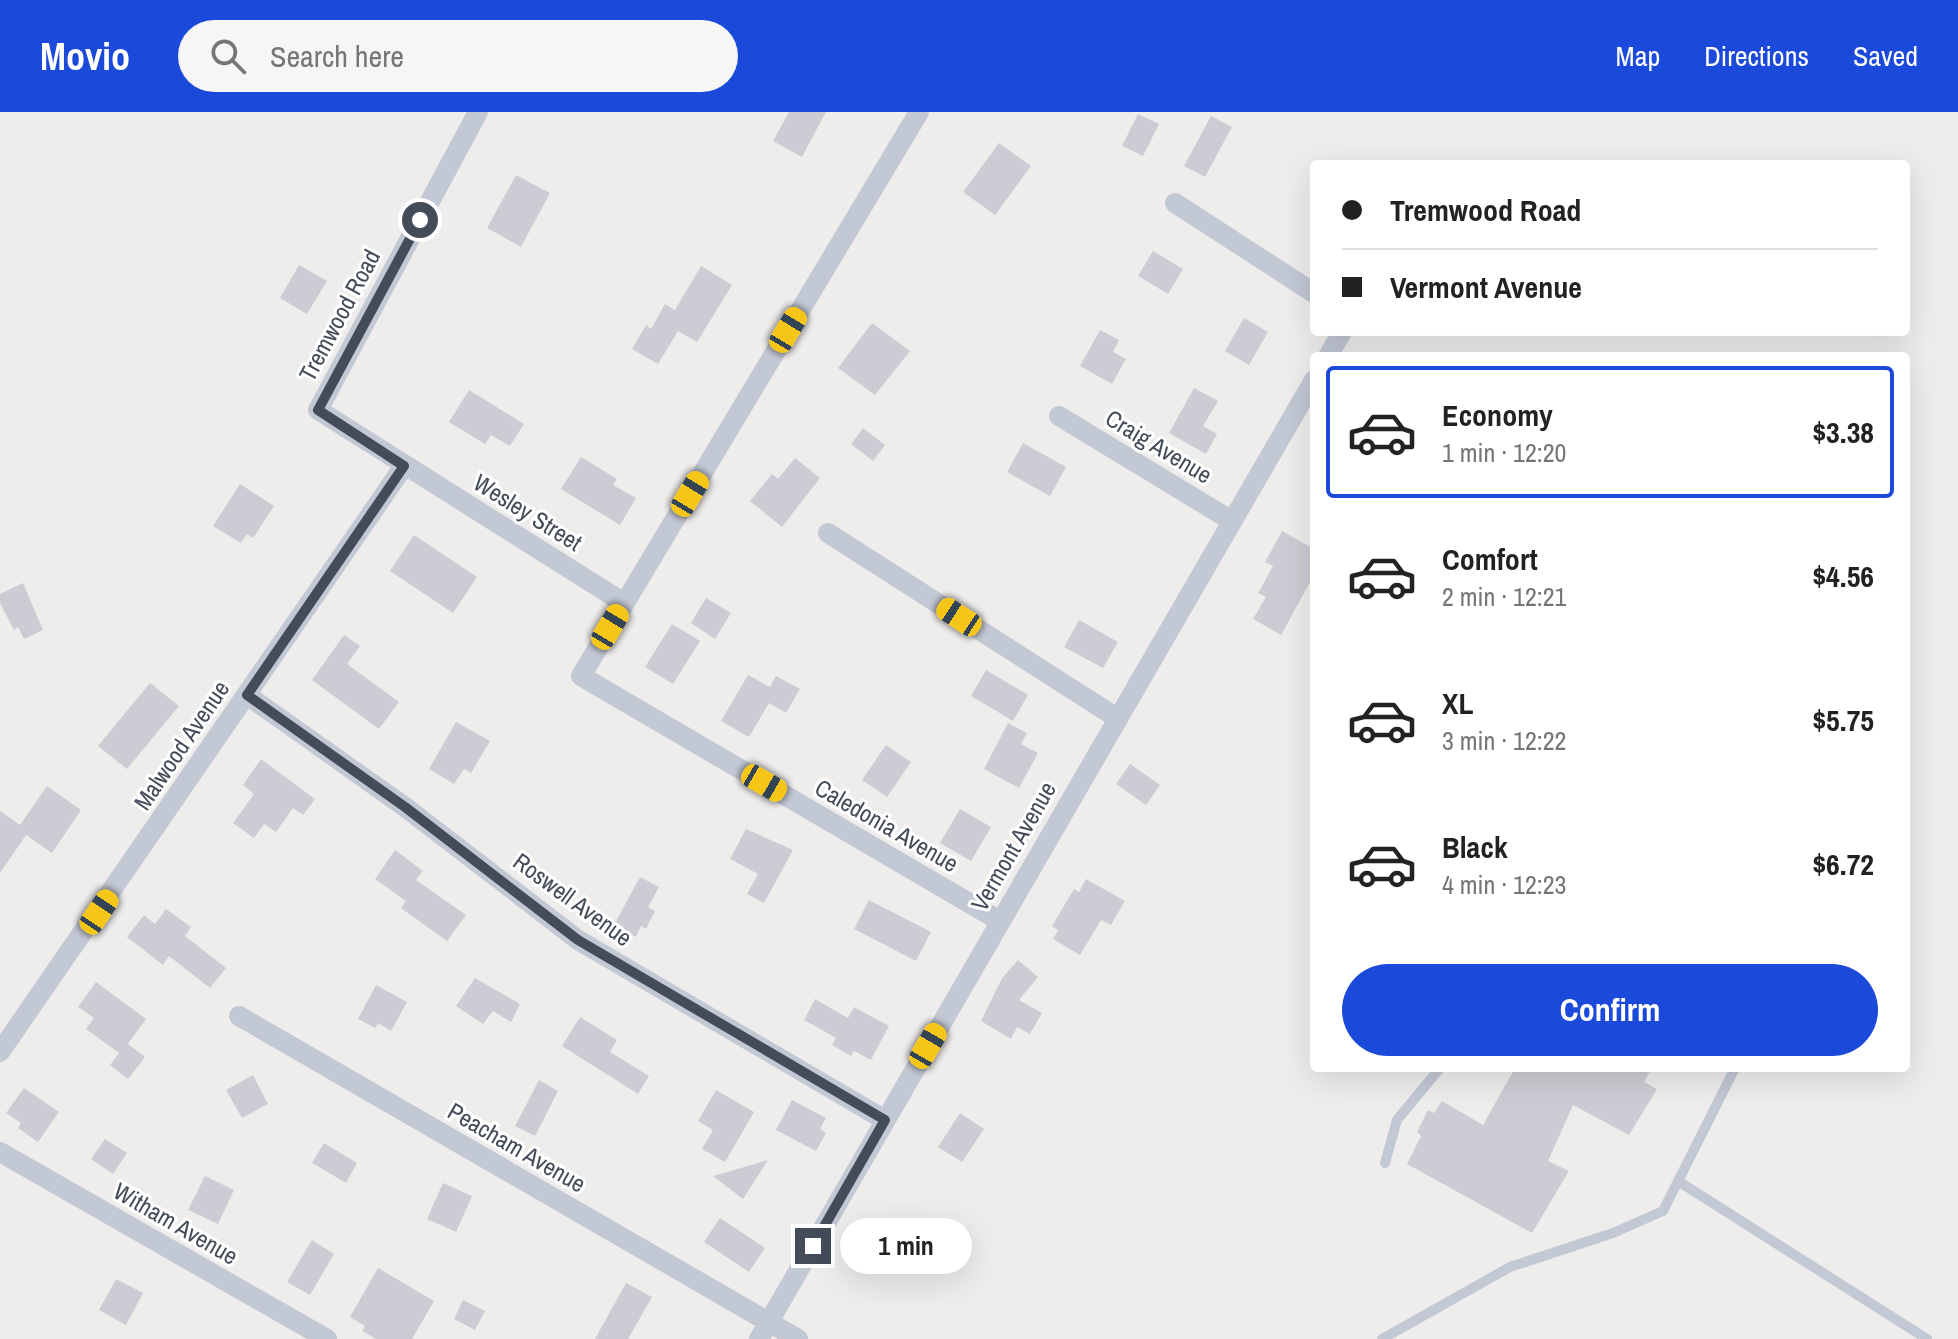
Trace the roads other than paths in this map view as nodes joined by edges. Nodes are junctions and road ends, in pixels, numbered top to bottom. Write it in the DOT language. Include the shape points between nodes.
graph roads {
  1 [pos="478,112"];
  2 [pos="919,112"];
  3 [pos="1175,203"];
  4 [pos="1310,290"];
  5 [pos="1310,387"];
  6 [pos="1059,416"];
  7 [pos="404,466"];
  8 [pos="1232,521"];
  9 [pos="828,533"];
  10 [pos="624,603"];
  11 [pos="247,695"];
  12 [pos="1117,718"];
  13 [pos="1000,921"];
  14 [pos="239,1016"];
  15 [pos="0,1052"];
  16 [pos="1437,1072"];
  17 [pos="1733,1072"];
  18 [pos="885,1120"];
  19 [pos="0,1152"];
  20 [pos="1385,1163"];
  21 [pos="1678,1181"];
  22 [pos="764,1330"];
  23 [pos="327,1339"];
  24 [pos="798,1339"];
  25 [pos="1382,1339"];
  26 [pos="1927,1339"];
  1 -- 7 [label="street, Tremwood Road" via="318,410"];
  2 -- 10 [label="street"];
  3 -- 4 [label="street"];
  5 -- 8 [label="street, Vermont Avenue"];
  6 -- 8 [label="street, Craig Avenue"];
  7 -- 10 [label="street, Wesley Street"];
  7 -- 11 [label="street, Malwood Avenue"];
  8 -- 12 [label="street, Vermont Avenue"];
  9 -- 12 [label="street"];
  10 -- 13 [label="street, Caledonia Avenue" via="581,676"];
  11 -- 15 [label="street, Malwood Avenue"];
  11 -- 18 [label="street, Roswell Avenue" via="578,940"];
  12 -- 13 [label="street, Vermont Avenue"];
  13 -- 18 [label="street, Vermont Avenue"];
  14 -- 22 [label="street, Peacham Avenue"];
  16 -- 20 [label="lane" via="1397,1120"];
  17 -- 21 [label="lane"];
  18 -- 22 [label="street, Vermont Avenue"];
  19 -- 23 [label="street, Witham Avenue"];
  21 -- 25 [label="lane" via="1663,1211 1510,1267"];
  21 -- 26 [label="lane"];
  22 -- 24 [label="street, Peacham Avenue"];
}
